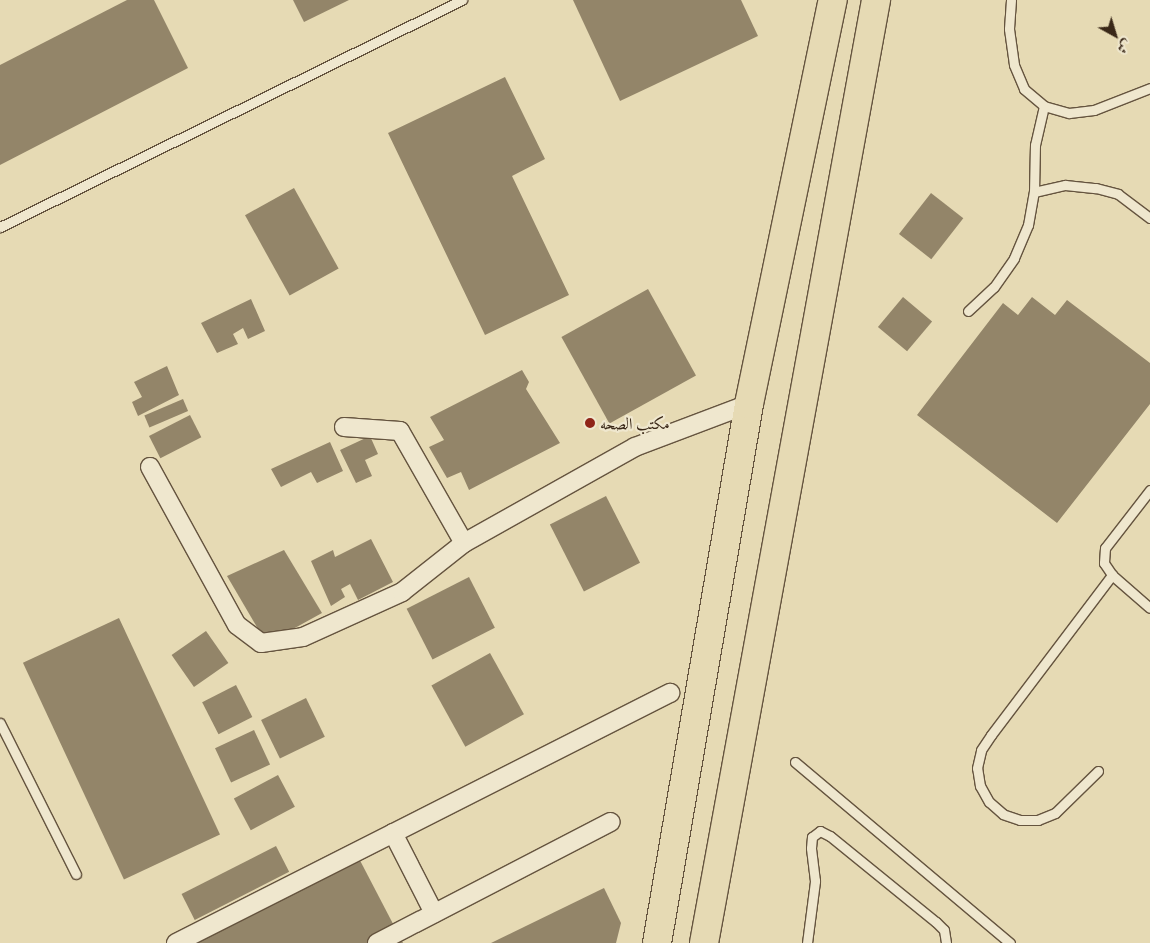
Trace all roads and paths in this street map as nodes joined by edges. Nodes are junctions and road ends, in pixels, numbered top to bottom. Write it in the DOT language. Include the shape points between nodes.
graph roads {
  1 [pos="462,0"];
  2 [pos="832,0"];
  3 [pos="876,0"];
  4 [pos="1011,0"];
  5 [pos="1150,88"];
  6 [pos="1044,106"];
  7 [pos="1034,192"];
  8 [pos="1150,218"];
  9 [pos="0,227"];
  10 [pos="968,311"];
  11 [pos="749,404"];
  12 [pos="344,427"];
  13 [pos="150,467"];
  14 [pos="1150,490"];
  15 [pos="464,543"];
  16 [pos="1112,575"];
  17 [pos="1150,608"];
  18 [pos="670,693"];
  19 [pos="0,723"];
  20 [pos="795,762"];
  21 [pos="1098,771"];
  22 [pos="610,822"];
  23 [pos="393,833"];
  24 [pos="76,874"];
  25 [pos="434,914"];
  26 [pos="176,943"];
  27 [pos="377,943"];
  28 [pos="657,943"];
  29 [pos="704,943"];
  30 [pos="808,943"];
  31 [pos="946,943"];
  32 [pos="1010,943"];
  1 -- 9 [label="lane"];
  2 -- 11 [label="main road"];
  3 -- 29 [label="main road"];
  4 -- 6 [label="lane" via="1009,29 1014,65 1024,89"];
  5 -- 6 [label="lane" via="1094,110 1068,114"];
  6 -- 7 [label="lane" via="1036,145"];
  7 -- 8 [label="lane" via="1065,185 1096,188 1118,194"];
  7 -- 10 [label="lane" via="1028,225 1014,258 994,287"];
  11 -- 15 [label="street" via="635,446"];
  11 -- 28 [label="main road"];
  12 -- 15 [label="street" via="400,431"];
  13 -- 15 [label="street" via="237,625 261,643 303,637 402,592"];
  14 -- 16 [label="lane" via="1105,548 1104,563"];
  16 -- 17 [label="lane"];
  16 -- 21 [label="lane" via="990,735 981,750 977,768 980,786 989,802 1003,814 1020,820 1038,820 1055,813"];
  18 -- 23 [label="street"];
  19 -- 24 [label="lane"];
  20 -- 32 [label="lane"];
  22 -- 25 [label="street"];
  23 -- 25 [label="street"];
  23 -- 26 [label="street"];
  25 -- 27 [label="street"];
  30 -- 31 [label="lane" via="816,881 810,848 812,837 820,832 830,836 936,922 944,930"];
}
